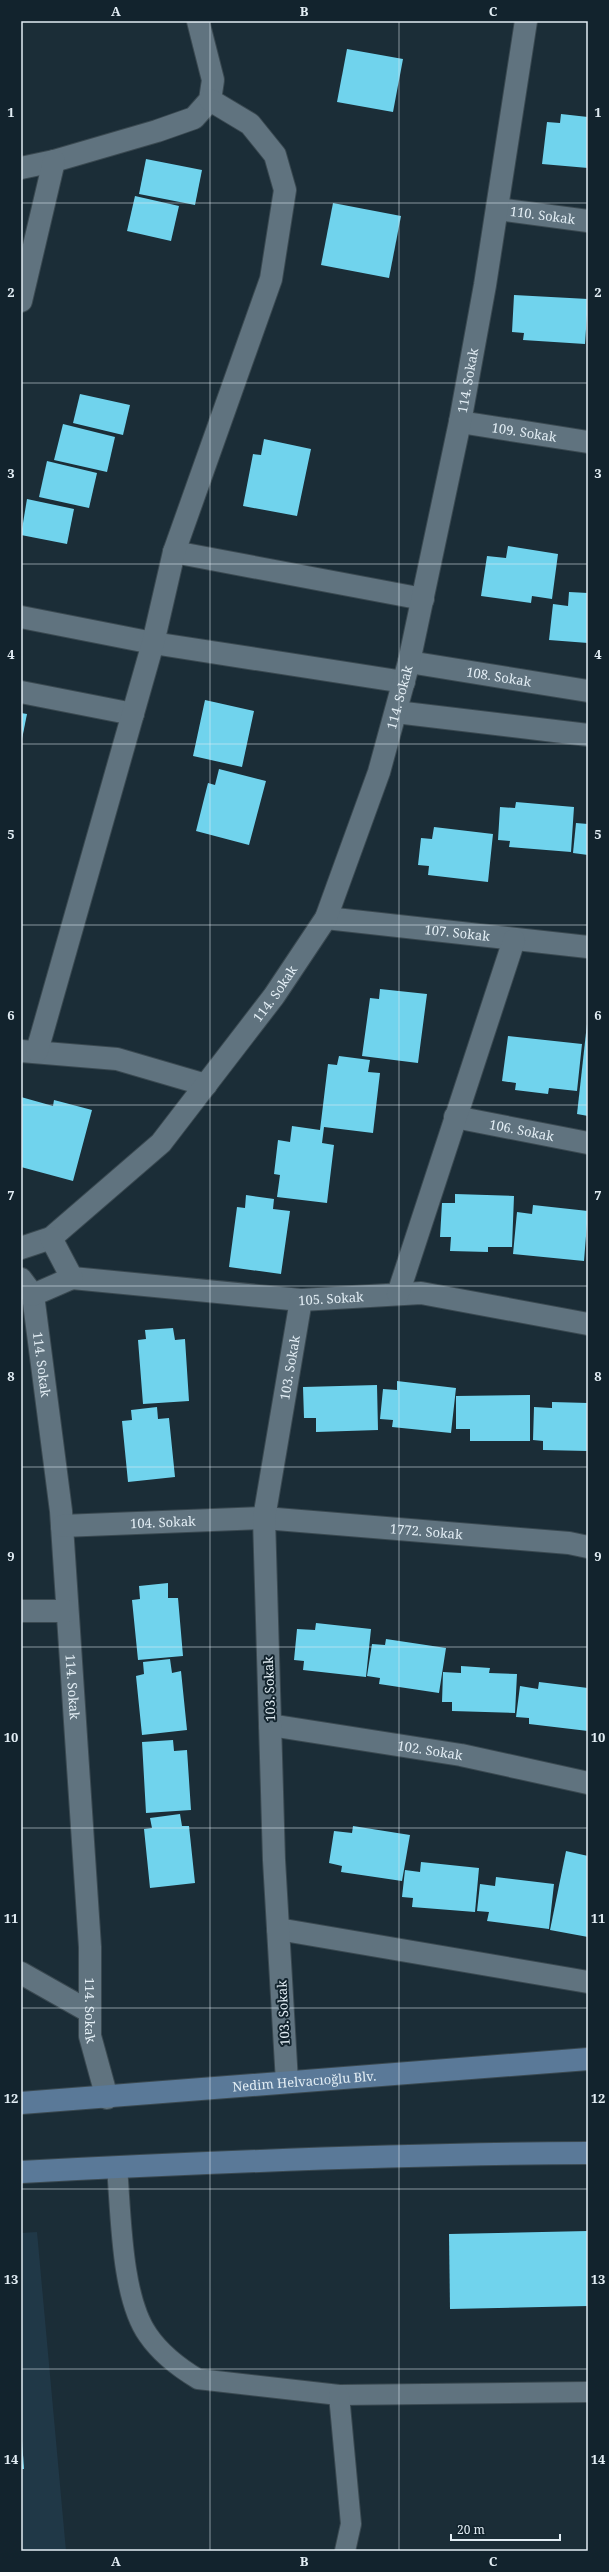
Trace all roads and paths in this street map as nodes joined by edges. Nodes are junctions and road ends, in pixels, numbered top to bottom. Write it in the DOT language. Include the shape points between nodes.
graph roads {
  1 [pos="198,21"];
  2 [pos="526,21"];
  3 [pos="210,100"];
  4 [pos="54,161"];
  5 [pos="21,168"];
  6 [pos="497,209"];
  7 [pos="588,221"];
  8 [pos="21,301"];
  9 [pos="460,422"];
  10 [pos="588,442"];
  11 [pos="174,552"];
  12 [pos="423,599"];
  13 [pos="21,617"];
  14 [pos="153,643"];
  15 [pos="406,672"];
  16 [pos="588,691"];
  17 [pos="21,692"];
  18 [pos="396,712"];
  19 [pos="133,714"];
  20 [pos="588,735"];
  21 [pos="326,918"];
  22 [pos="514,940"];
  23 [pos="588,947"];
  24 [pos="29,1051"];
  25 [pos="206,1085"];
  26 [pos="456,1117"];
  27 [pos="588,1143"];
  28 [pos="51,1238"];
  29 [pos="21,1248"];
  30 [pos="72,1278"];
  31 [pos="27,1287"];
  32 [pos="398,1294"];
  33 [pos="301,1300"];
  34 [pos="588,1324"];
  35 [pos="264,1518"];
  36 [pos="62,1526"];
  37 [pos="588,1547"];
  38 [pos="21,1610"];
  39 [pos="67,1611"];
  40 [pos="270,1725"];
  41 [pos="588,1782"];
  42 [pos="278,1929"];
  43 [pos="21,1973"];
  44 [pos="588,1982"];
  45 [pos="90,2012"];
  46 [pos="588,2060"];
  47 [pos="287,2082"];
  48 [pos="107,2098"];
  49 [pos="21,2103"];
  50 [pos="588,2153"];
  51 [pos="117,2167"];
  52 [pos="21,2172"];
  53 [pos="588,2392"];
  54 [pos="339,2395"];
  55 [pos="345,2551"];
  1 -- 3 [label="street" via="213,80"];
  2 -- 6 [label="street, 114. Sokak"];
  3 -- 4 [label="street" via="194,118"];
  3 -- 11 [label="street" via="250,124 275,155 285,190 271,279"];
  4 -- 5 [label="street"];
  4 -- 8 [label="street"];
  6 -- 7 [label="street, 110. Sokak"];
  6 -- 9 [label="street, 114. Sokak"];
  9 -- 10 [label="street, 109. Sokak"];
  9 -- 12 [label="street, 114. Sokak"];
  11 -- 12 [label="street"];
  11 -- 14 [label="street"];
  12 -- 15 [label="street, 114. Sokak"];
  13 -- 14 [label="street, 108. Sokak"];
  14 -- 15 [label="street, 108. Sokak"];
  14 -- 19 [label="street"];
  15 -- 16 [label="street, 108. Sokak"];
  15 -- 18 [label="street, 114. Sokak"];
  17 -- 19 [label="street"];
  18 -- 20 [label="street"];
  18 -- 21 [label="street, 114. Sokak" via="379,772"];
  19 -- 24 [label="street"];
  21 -- 22 [label="street, 107. Sokak"];
  21 -- 25 [label="street, 114. Sokak" via="274,996"];
  22 -- 23 [label="street, 107. Sokak"];
  22 -- 26 [label="street"];
  24 -- 25 [label="street" via="116,1059"];
  25 -- 28 [label="street, 114. Sokak" via="161,1143"];
  26 -- 27 [label="street, 106. Sokak"];
  26 -- 32 [label="street"];
  28 -- 29 [label="street, 114. Sokak"];
  28 -- 30 [label="street"];
  30 -- 31 [label="street"];
  30 -- 33 [label="street, 105. Sokak"];
  31 -- 36 [label="street, 114. Sokak"];
  32 -- 33 [label="street, 105. Sokak"];
  32 -- 34 [label="street, 105. Sokak" via="421,1293"];
  33 -- 35 [label="street, 103. Sokak"];
  35 -- 36 [label="street, 104. Sokak"];
  35 -- 37 [label="street, 1772. Sokak" via="569,1543"];
  35 -- 40 [label="street, 103. Sokak"];
  36 -- 39 [label="street, 114. Sokak"];
  38 -- 39 [label="street"];
  39 -- 45 [label="street, 114. Sokak" via="90,1947"];
  40 -- 41 [label="street, 102. Sokak" via="461,1755"];
  40 -- 42 [label="street, 103. Sokak"];
  42 -- 44 [label="street"];
  42 -- 47 [label="street, 103. Sokak"];
  43 -- 45 [label="street"];
  45 -- 48 [label="street, 114. Sokak" via="90,2036"];
  46 -- 47 [label="main road, Nedim Helvacıoğlu Blv."];
  47 -- 48 [label="main road, Nedim Helvacıoğlu Blv."];
  48 -- 49 [label="main road, Nedim Helvacıoğlu Blv."];
  50 -- 51 [label="main road" via="460,2154"];
  51 -- 52 [label="main road"];
  51 -- 54 [label="lane" via="132,2300 147,2334 161,2352 178,2367 198,2379"];
  53 -- 54 [label="lane"];
  54 -- 55 [label="lane" via="351,2524"];
}
